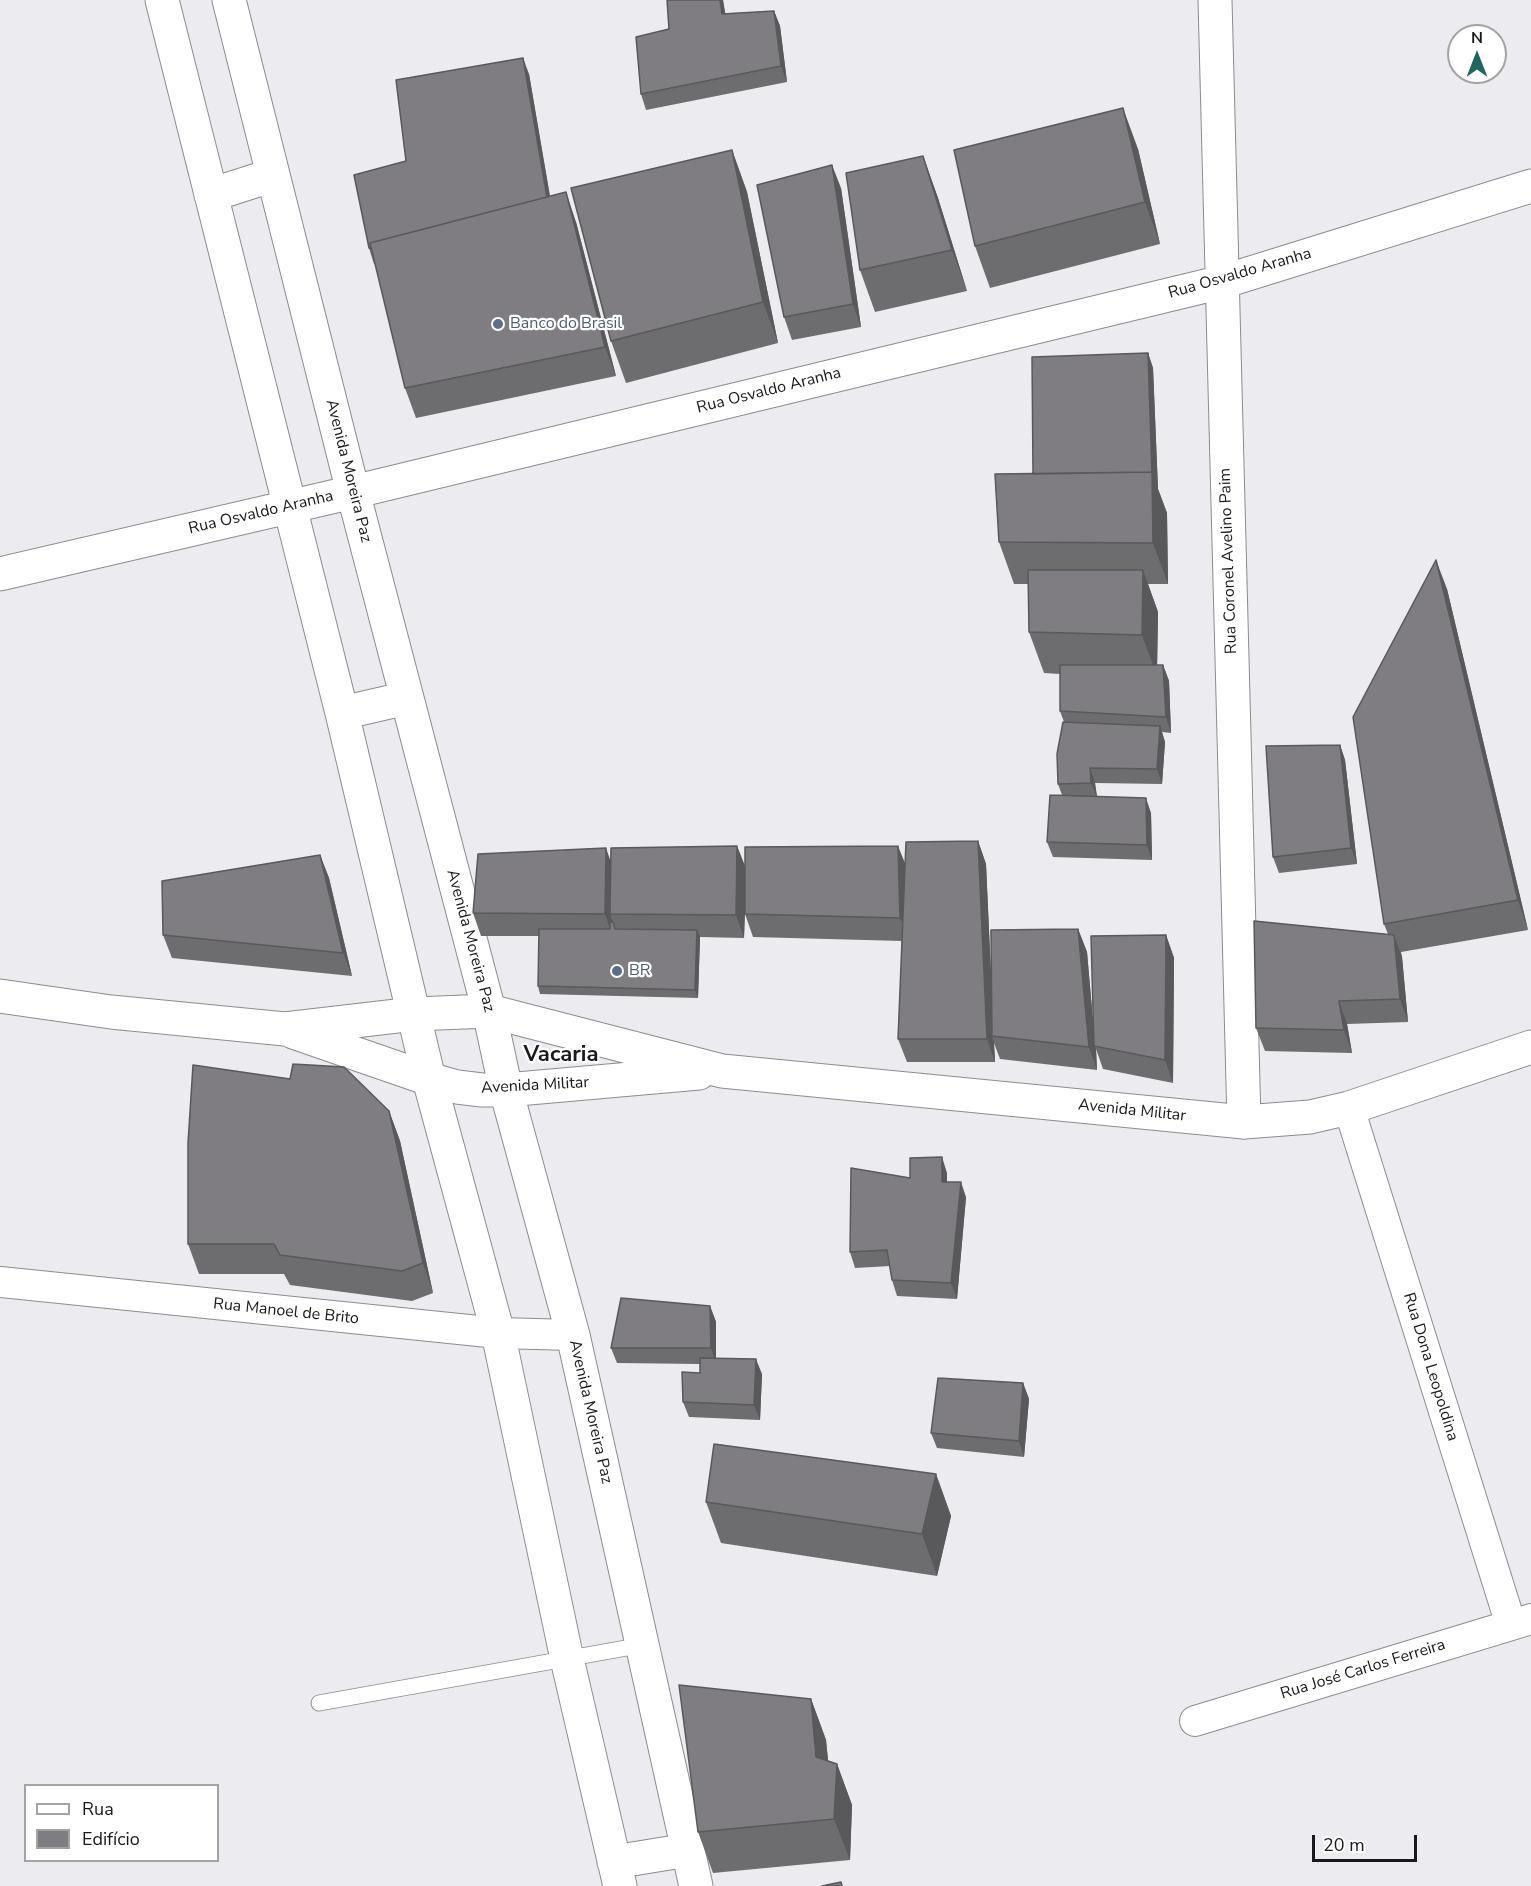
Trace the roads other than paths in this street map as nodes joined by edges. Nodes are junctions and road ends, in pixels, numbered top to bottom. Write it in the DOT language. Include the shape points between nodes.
graph roads {
  1 [pos="162,0"];
  2 [pos="229,0"];
  3 [pos="1215,0"];
  4 [pos="273,176"];
  5 [pos="1531,186"];
  6 [pos="211,195"];
  7 [pos="1222,282"];
  8 [pos="353,492"];
  9 [pos="290,507"];
  10 [pos="0,574"];
  11 [pos="407,698"];
  12 [pos="342,713"];
  13 [pos="0,996"];
  14 [pos="489,1011"];
  15 [pos="414,1014"];
  16 [pos="285,1029"];
  17 [pos="1531,1047"];
  18 [pos="723,1071"];
  19 [pos="429,1079"];
  20 [pos="507,1090"];
  21 [pos="1349,1108"];
  22 [pos="1244,1122"];
  23 [pos="0,1282"];
  24 [pos="498,1334"];
  25 [pos="573,1335"];
  26 [pos="1521,1622"];
  27 [pos="643,1645"];
  28 [pos="567,1659"];
  29 [pos="319,1703"];
  30 [pos="1195,1721"];
  31 [pos="688,1850"];
  32 [pos="617,1874"];
  33 [pos="696,1886"];
  1 -- 6 [label="main road"];
  2 -- 4 [label="main road, Avenida Moreira Paz"];
  3 -- 7 [label="main road, Rua Coronel Avelino Paim"];
  4 -- 6 [label="main road"];
  4 -- 8 [label="main road, Avenida Moreira Paz"];
  5 -- 7 [label="main road, Rua Osvaldo Aranha"];
  6 -- 9 [label="main road"];
  7 -- 8 [label="main road, Rua Osvaldo Aranha"];
  7 -- 22 [label="main road, Rua Coronel Avelino Paim"];
  8 -- 9 [label="main road, Rua Osvaldo Aranha"];
  8 -- 11 [label="main road, Avenida Moreira Paz"];
  9 -- 10 [label="main road, Rua Osvaldo Aranha"];
  9 -- 12 [label="main road"];
  11 -- 12 [label="main road"];
  11 -- 14 [label="main road, Avenida Moreira Paz"];
  12 -- 15 [label="main road"];
  13 -- 16 [label="main road, Avenida Militar"];
  14 -- 15 [label="main road, Avenida Militar"];
  14 -- 18 [label="main road, Avenida Militar"];
  14 -- 20 [label="main road, Avenida Moreira Paz"];
  15 -- 16 [label="main road, Avenida Militar"];
  15 -- 19 [label="main road"];
  16 -- 19 [label="main road, Avenida Militar"];
  17 -- 21 [label="main road, Avenida Militar"];
  18 -- 20 [label="main road, Avenida Militar"];
  18 -- 22 [label="main road, Avenida Militar"];
  19 -- 20 [label="main road, Avenida Militar" via="457,1087"];
  19 -- 24 [label="main road"];
  20 -- 25 [label="main road, Avenida Moreira Paz"];
  21 -- 22 [label="main road, Avenida Militar" via="1310,1117"];
  21 -- 26 [label="street, Rua Dona Leopoldina"];
  23 -- 24 [label="street, Rua Manoel de Brito"];
  24 -- 25 [label="street, Rua Manoel de Brito"];
  24 -- 28 [label="main road"];
  25 -- 27 [label="main road, Avenida Moreira Paz"];
  26 -- 30 [label="street, Rua José Carlos Ferreira"];
  27 -- 28 [label="lane"];
  27 -- 31 [label="main road, Avenida Moreira Paz"];
  28 -- 29 [label="lane"];
  28 -- 32 [label="main road"];
  31 -- 32 [label="main road"];
  31 -- 33 [label="main road, Avenida Moreira Paz"];
}
